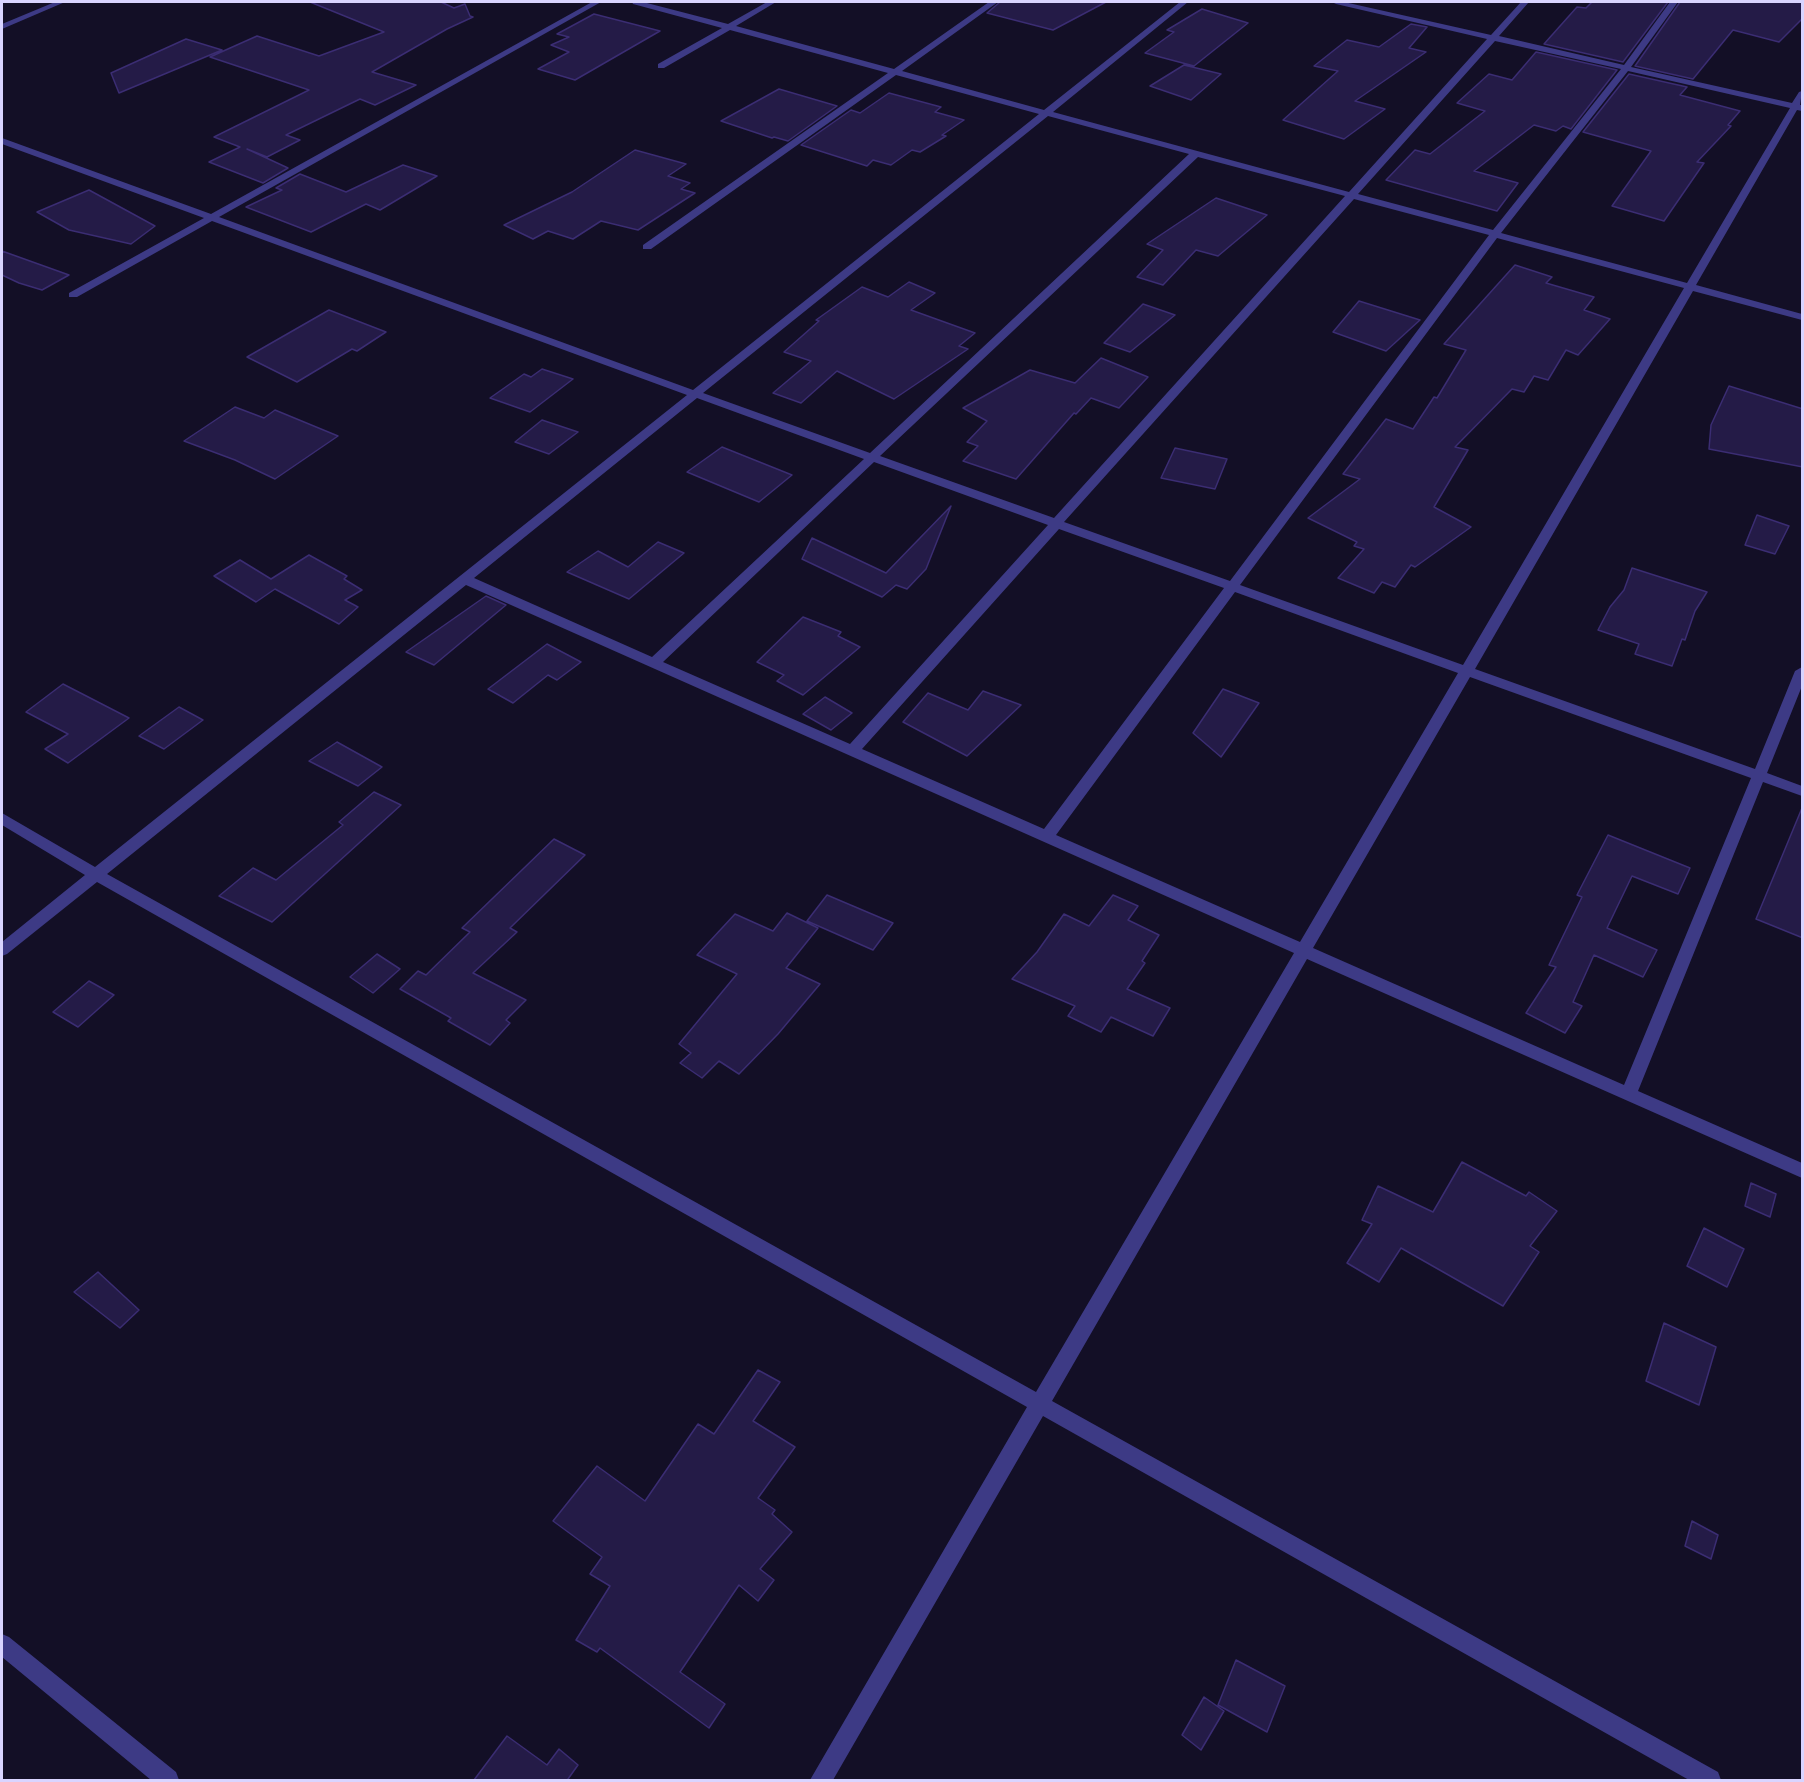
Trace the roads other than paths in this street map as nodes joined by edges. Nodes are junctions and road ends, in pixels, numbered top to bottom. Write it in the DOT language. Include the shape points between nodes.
graph roads {
  1 [pos="61,2"];
  2 [pos="597,2"];
  3 [pos="636,2"];
  4 [pos="772,2"];
  5 [pos="994,2"];
  6 [pos="1184,2"];
  7 [pos="1336,2"];
  8 [pos="1525,2"];
  9 [pos="1674,2"];
  10 [pos="2,27"];
  11 [pos="729,27"];
  12 [pos="1493,38"];
  13 [pos="661,66"];
  14 [pos="1626,68"];
  15 [pos="895,72"];
  16 [pos="1800,103"];
  17 [pos="1046,112"];
  18 [pos="2,141"];
  19 [pos="1196,153"];
  20 [pos="1351,195"];
  21 [pos="212,218"];
  22 [pos="1496,234"];
  23 [pos="647,247"];
  24 [pos="1691,287"];
  25 [pos="73,295"];
  26 [pos="1803,317"];
  27 [pos="695,394"];
  28 [pos="872,458"];
  29 [pos="1056,523"];
  30 [pos="464,579"];
  31 [pos="1233,587"];
  32 [pos="654,663"];
  33 [pos="1803,670"];
  34 [pos="1467,671"];
  35 [pos="852,751"];
  36 [pos="1759,776"];
  37 [pos="1803,791"];
  38 [pos="2,818"];
  39 [pos="1046,837"];
  40 [pos="96,875"];
  41 [pos="2,950"];
  42 [pos="1304,951"];
  43 [pos="1628,1094"];
  44 [pos="1803,1171"];
  45 [pos="1040,1405"];
  46 [pos="2,1644"];
  47 [pos="168,1780"];
  48 [pos="821,1780"];
  49 [pos="1710,1780"];
  1 -- 10 [label="street"];
  2 -- 21 [label="street"];
  3 -- 11 [label="street"];
  4 -- 11 [label="street"];
  5 -- 15 [label="street"];
  6 -- 17 [label="street"];
  7 -- 12 [label="street"];
  8 -- 12 [label="street"];
  9 -- 14 [label="street"];
  11 -- 13 [label="street"];
  11 -- 15 [label="street"];
  12 -- 14 [label="street"];
  12 -- 20 [label="street"];
  14 -- 16 [label="street"];
  14 -- 22 [label="street"];
  15 -- 17 [label="street"];
  15 -- 23 [label="street"];
  16 -- 24 [label="street"];
  17 -- 19 [label="street"];
  17 -- 27 [label="street"];
  18 -- 21 [label="street"];
  19 -- 20 [label="street"];
  19 -- 28 [label="street"];
  20 -- 22 [label="street"];
  20 -- 29 [label="street"];
  21 -- 25 [label="street"];
  21 -- 27 [label="street"];
  22 -- 24 [label="street"];
  22 -- 31 [label="street"];
  24 -- 26 [label="street"];
  24 -- 34 [label="street"];
  27 -- 28 [label="street"];
  27 -- 30 [label="street"];
  28 -- 29 [label="street"];
  28 -- 32 [label="street"];
  29 -- 31 [label="street"];
  29 -- 35 [label="street"];
  30 -- 32 [label="street"];
  30 -- 40 [label="street"];
  31 -- 34 [label="street"];
  31 -- 39 [label="street"];
  32 -- 35 [label="street"];
  33 -- 36 [label="street"];
  34 -- 36 [label="street"];
  34 -- 42 [label="street"];
  35 -- 39 [label="street"];
  36 -- 37 [label="street"];
  36 -- 43 [label="street"];
  38 -- 40 [label="street"];
  39 -- 42 [label="street"];
  40 -- 41 [label="street"];
  40 -- 45 [label="street"];
  42 -- 43 [label="street"];
  42 -- 45 [label="street"];
  43 -- 44 [label="street"];
  45 -- 48 [label="street"];
  45 -- 49 [label="street"];
  46 -- 47 [label="street"];
}
